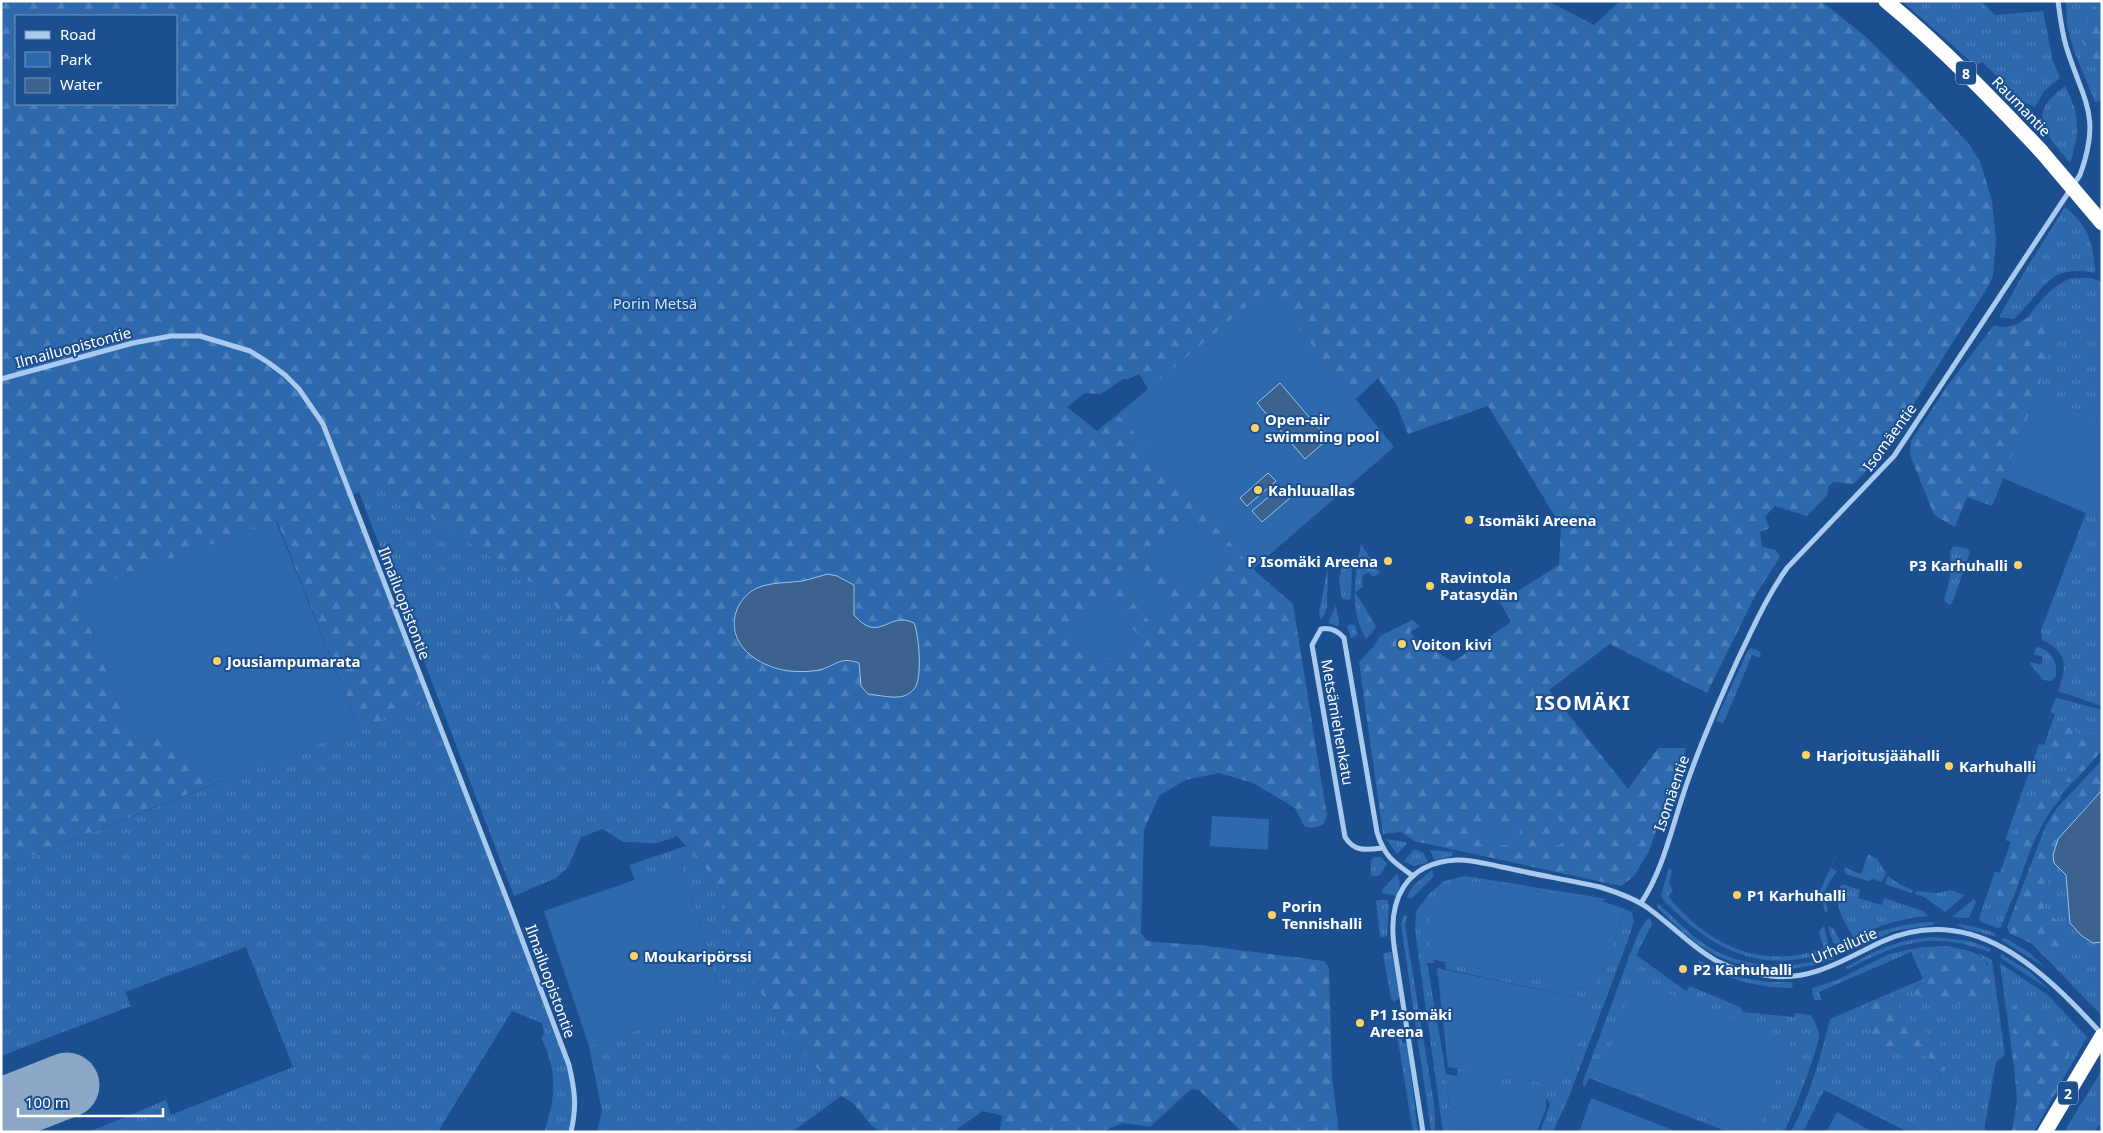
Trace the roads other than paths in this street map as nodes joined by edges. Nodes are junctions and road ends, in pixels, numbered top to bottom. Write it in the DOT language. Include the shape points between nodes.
graph roads {
  1 [pos="1886,1"];
  2 [pos="2058,1"];
  3 [pos="2102,223"];
  4 [pos="1,380"];
  5 [pos="1382,848"];
  6 [pos="1413,876"];
  7 [pos="1641,903"];
  8 [pos="2102,1035"];
  9 [pos="2097,1057"];
  10 [pos="571,1132"];
  11 [pos="1423,1132"];
  12 [pos="2045,1132"];
  13 [pos="2055,1132"];
  1 -- 3 [label="highway, Raumantie / 8, bridge" via="1971,78 2041,151"];
  2 -- 7 [label="street, Isomäentie" via="2062,30 2090,120 2090,136 2080,175 1894,456 1787,568 1774,586 1702,739 1661,860"];
  4 -- 10 [label="street, Ilmailuopistontie" via="133,343 171,336 200,336 250,351 284,374 299,389 323,424 569,1065 575,1091"];
  5 -- 5 [label="street, Metsämiehenkatu" via="1344,638 1327,628 1321,630 1312,645 1345,837 1352,847 1358,849"];
  5 -- 6 [label="street, Metsämiehenkatu" via="1394,863"];
  6 -- 7 [label="street, Urheilutie" via="1432,863 1457,859 1600,887"];
  6 -- 11 [label="street" via="1396,900 1392,933"];
  7 -- 8 [label="street, Urheilutie" via="1700,952 1723,966 1772,977 1803,976 1831,967 1883,941 1912,933 1945,930 1970,935 2005,949 2031,965 2062,991"];
  8 -- 9 [label="highway, 2"];
  9 -- 12 [label="highway, 2"];
  9 -- 13 [label="highway, 2"];
}
